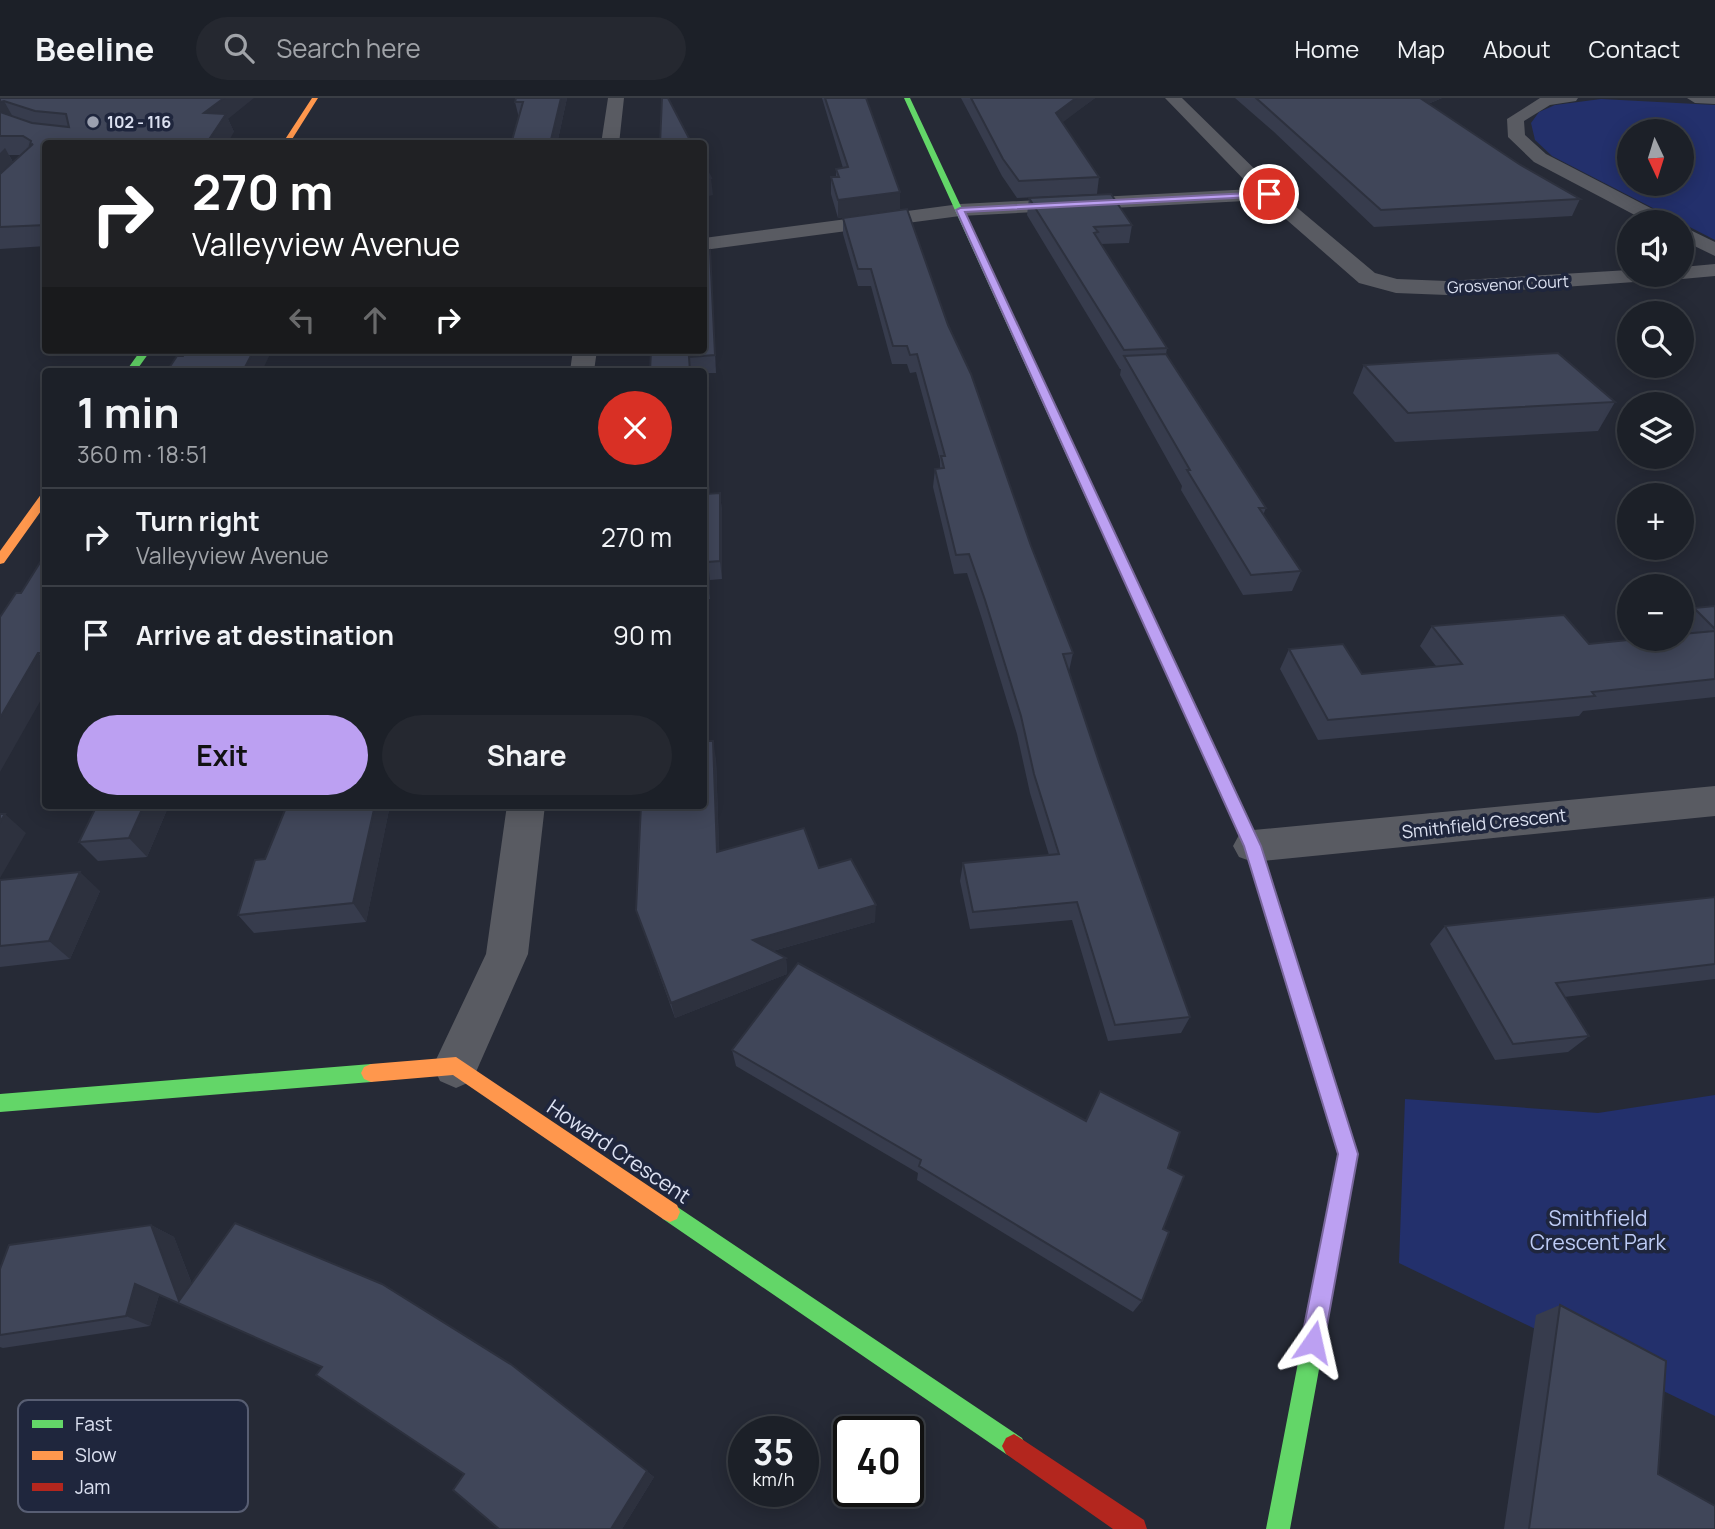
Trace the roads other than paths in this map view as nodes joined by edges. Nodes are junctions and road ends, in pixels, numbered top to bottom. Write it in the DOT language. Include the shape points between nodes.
graph roads {
  1 [pos="315,98"];
  2 [pos="616,98"];
  3 [pos="907,98"];
  4 [pos="1173,98"];
  5 [pos="1570,98"];
  6 [pos="1695,98"];
  7 [pos="1715,99"];
  8 [pos="288,140"];
  9 [pos="611,140"];
  10 [pos="1269,194"];
  11 [pos="960,210"];
  12 [pos="1640,210"];
  13 [pos="1694,239"];
  14 [pos="707,244"];
  15 [pos="1715,250"];
  16 [pos="1715,270"];
  17 [pos="1694,271"];
  18 [pos="1617,277"];
  19 [pos="42,501"];
  20 [pos="0,560"];
  21 [pos="1715,801"];
  22 [pos="525,809"];
  23 [pos="1253,846"];
  24 [pos="456,1066"];
  25 [pos="0,1103"];
  26 [pos="1135,1529"];
  27 [pos="1278,1529"];
  1 -- 8 [label="street"];
  2 -- 9 [label="street"];
  3 -- 11 [label="street"];
  4 -- 10 [label="street"];
  5 -- 12 [label="street" via="1546,101 1515,119 1517,137 1540,158"];
  6 -- 7 [label="street"];
  10 -- 11 [label="street"];
  10 -- 18 [label="street, Grosvenor Court" via="1367,278 1396,286 1447,288"];
  11 -- 14 [label="street"];
  11 -- 23 [label="street"];
  13 -- 15 [label="street"];
  16 -- 17 [label="street"];
  19 -- 20 [label="street"];
  21 -- 23 [label="street, Smithfield Crescent"];
  22 -- 24 [label="street" via="507,954"];
  23 -- 27 [label="street" via="1348,1154"];
  24 -- 25 [label="street"];
  24 -- 26 [label="street, Howard Crescent"];
}
